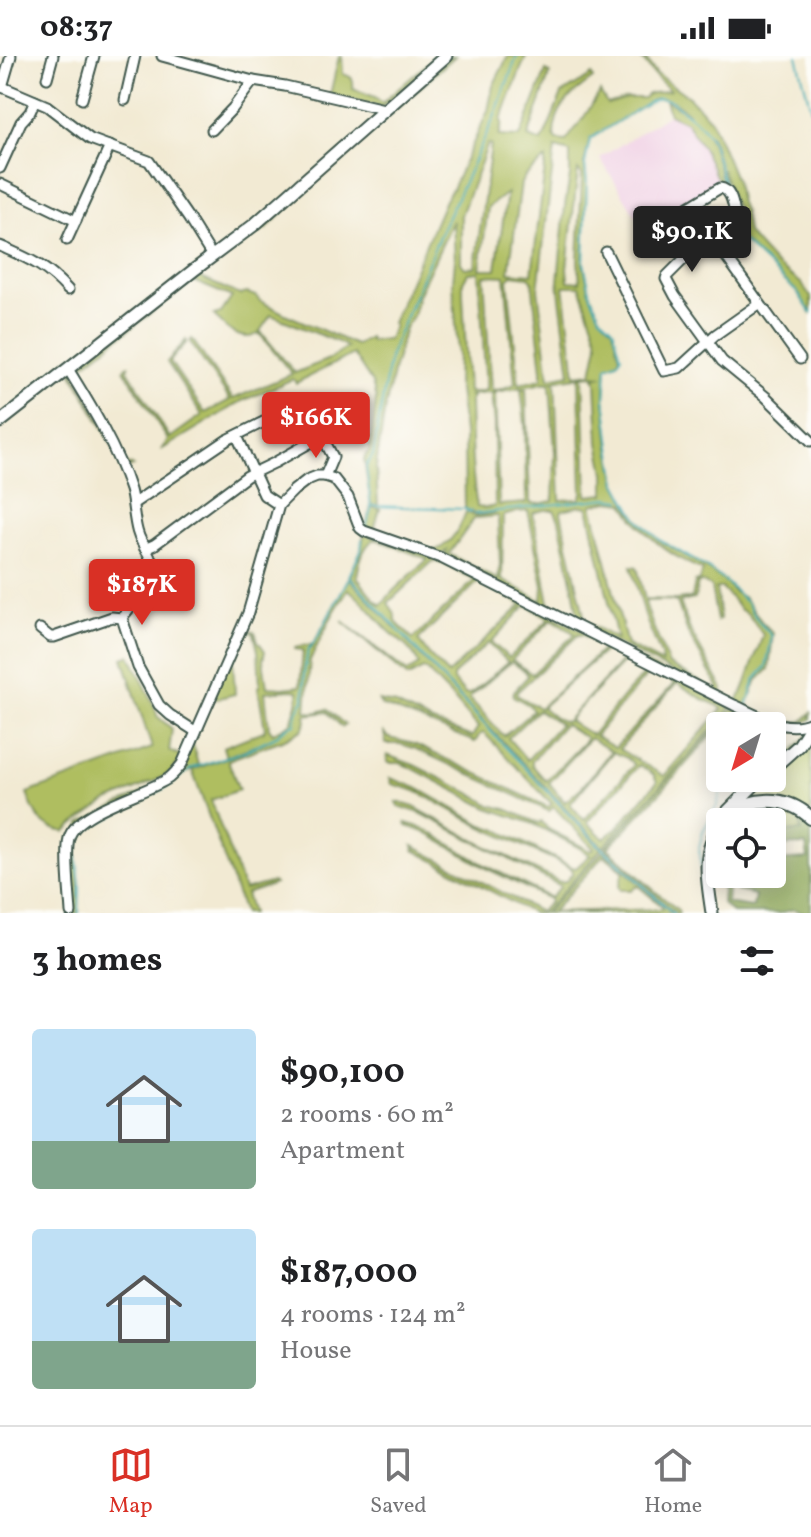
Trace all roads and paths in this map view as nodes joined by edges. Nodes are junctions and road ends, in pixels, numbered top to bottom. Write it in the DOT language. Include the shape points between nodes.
graph roads {
  1 [pos="11,56"];
  2 [pos="53,56"];
  3 [pos="94,56"];
  4 [pos="135,56"];
  5 [pos="162,56"];
  6 [pos="446,56"];
  7 [pos="47,78"];
  8 [pos="253,81"];
  9 [pos="1,86"];
  10 [pos="82,99"];
  11 [pos="125,100"];
  12 [pos="35,101"];
  13 [pos="384,109"];
  14 [pos="212,130"];
  15 [pos="110,146"];
  16 [pos="0,168"];
  17 [pos="0,184"];
  18 [pos="669,219"];
  19 [pos="76,221"];
  20 [pos="712,237"];
  21 [pos="67,240"];
  22 [pos="0,246"];
  23 [pos="606,252"];
  24 [pos="212,256"];
  25 [pos="68,290"];
  26 [pos="759,304"];
  27 [pos="708,342"];
  28 [pos="800,359"];
  29 [pos="68,369"];
  30 [pos="0,422"];
  31 [pos="237,436"];
  32 [pos="322,436"];
  33 [pos="811,441"];
  34 [pos="255,472"];
  35 [pos="325,476"];
  36 [pos="134,503"];
  37 [pos="279,505"];
  38 [pos="142,545"];
  39 [pos="122,618"];
  40 [pos="40,629"];
  41 [pos="811,724"];
  42 [pos="195,731"];
  43 [pos="786,757"];
  44 [pos="746,792"];
  45 [pos="732,808"];
  46 [pos="739,808"];
  47 [pos="811,818"];
  48 [pos="709,888"];
  49 [pos="71,913"];
  50 [pos="712,913"];
  1 -- 9 [label="street"];
  2 -- 7 [label="street"];
  3 -- 10 [label="street"];
  4 -- 11 [label="street"];
  5 -- 8 [label="street"];
  6 -- 13 [label="main road"];
  8 -- 13 [label="street"];
  8 -- 14 [label="street"];
  9 -- 12 [label="street"];
  12 -- 15 [label="street" via="90,139"];
  12 -- 16 [label="street"];
  13 -- 24 [label="main road"];
  15 -- 19 [label="street"];
  15 -- 24 [label="street" via="149,161"];
  17 -- 19 [label="street"];
  18 -- 20 [label="street" via="724,188 735,214"];
  19 -- 21 [label="street"];
  20 -- 26 [label="street"];
  20 -- 27 [label="street" via="666,279"];
  22 -- 25 [label="street" via="33,260"];
  23 -- 27 [label="street" via="664,371 679,368"];
  24 -- 29 [label="main road"];
  26 -- 27 [label="street"];
  26 -- 28 [label="street"];
  27 -- 33 [label="street"];
  29 -- 30 [label="main road"];
  29 -- 36 [label="street" via="119,461"];
  31 -- 32 [label="street" via="304,402"];
  31 -- 34 [label="street"];
  31 -- 36 [label="street"];
  32 -- 34 [label="street"];
  32 -- 35 [label="street" via="333,457"];
  34 -- 37 [label="street" via="264,495"];
  34 -- 38 [label="street" via="154,545"];
  35 -- 37 [label="street" via="307,480"];
  35 -- 41 [label="street" via="348,497 364,531 441,558 764,718 791,726"];
  36 -- 38 [label="street"];
  37 -- 42 [label="street" via="248,613"];
  38 -- 39 [label="street" via="154,575"];
  39 -- 40 [label="street" via="54,637"];
  39 -- 42 [label="street" via="138,667 159,705"];
  41 -- 43 [label="main road"];
  42 -- 49 [label="street" via="171,777 110,805 72,830"];
  44 -- 45 [label="main road"];
  46 -- 47 [label="highway" via="774,800"];
  48 -- 50 [label="main road"];
}
